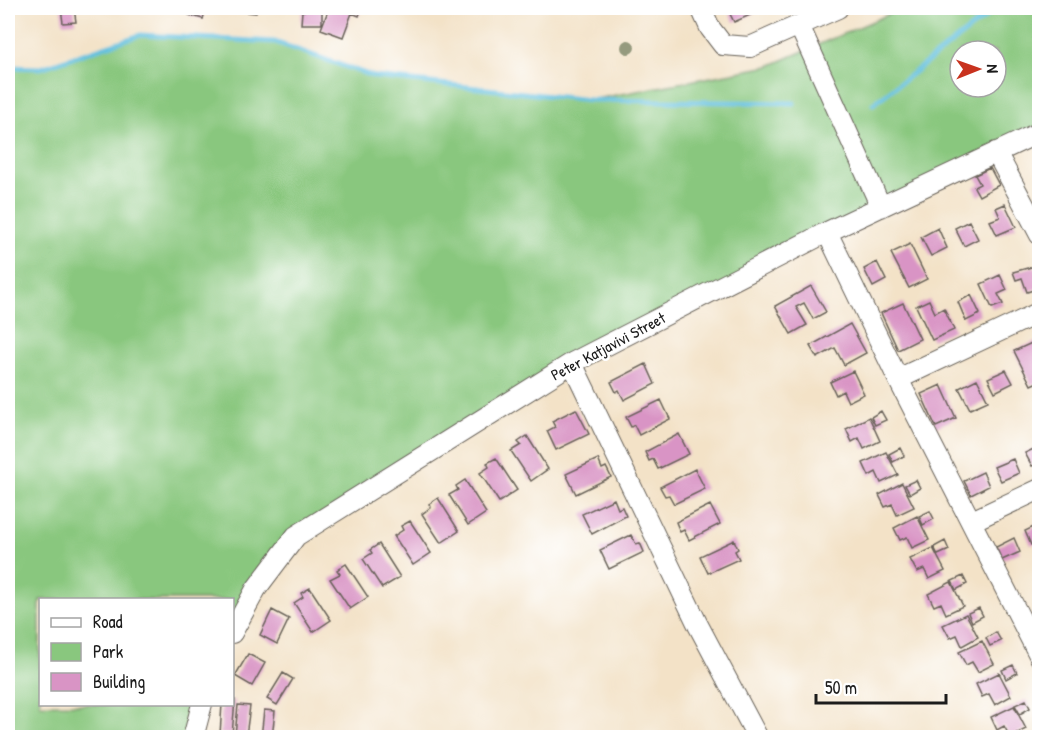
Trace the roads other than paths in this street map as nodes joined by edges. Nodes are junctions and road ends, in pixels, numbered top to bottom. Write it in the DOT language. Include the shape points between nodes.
graph roads {
  1 [pos="701,8"];
  2 [pos="838,8"];
  3 [pos="799,25"];
  4 [pos="1040,132"];
  5 [pos="996,152"];
  6 [pos="881,207"];
  7 [pos="827,232"];
  8 [pos="1040,236"];
  9 [pos="1040,312"];
  10 [pos="572,363"];
  11 [pos="898,379"];
  12 [pos="1040,489"];
  13 [pos="972,521"];
  14 [pos="234,629"];
  15 [pos="1040,657"];
  16 [pos="202,706"];
  17 [pos="193,738"];
  18 [pos="758,738"];
  1 -- 3 [label="street" via="723,45 750,46"];
  2 -- 3 [label="street"];
  3 -- 6 [label="street"];
  4 -- 5 [label="street, Peter Katjavivi Street"];
  5 -- 6 [label="street, Peter Katjavivi Street"];
  5 -- 8 [label="street"];
  6 -- 7 [label="street, Peter Katjavivi Street"];
  7 -- 10 [label="street, Peter Katjavivi Street"];
  7 -- 11 [label="street"];
  9 -- 11 [label="street"];
  10 -- 14 [label="street, Peter Katjavivi Street" via="296,536 256,588"];
  10 -- 18 [label="street" via="698,625"];
  11 -- 13 [label="street"];
  12 -- 13 [label="street"];
  13 -- 15 [label="street"];
  16 -- 17 [label="street"];
}
